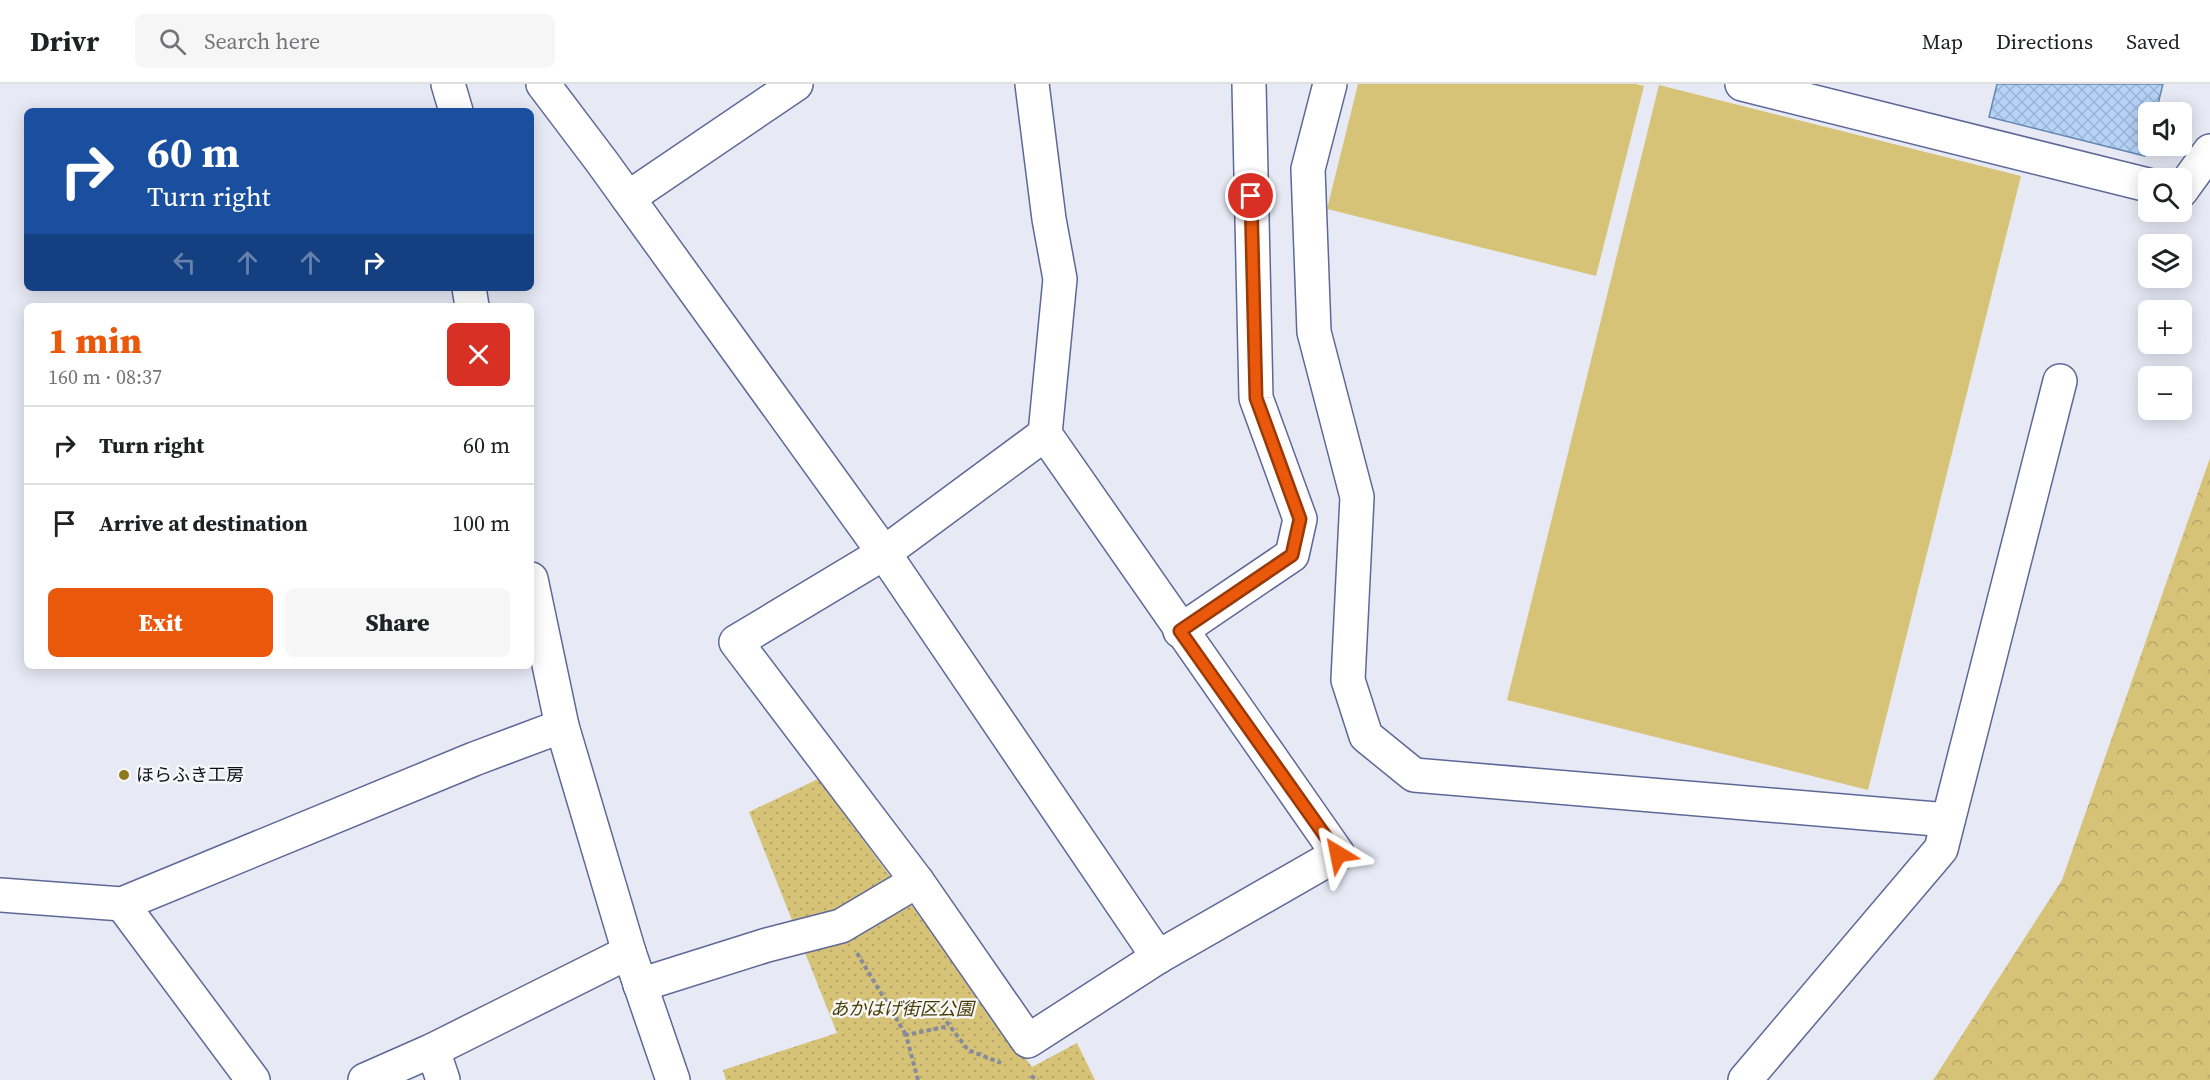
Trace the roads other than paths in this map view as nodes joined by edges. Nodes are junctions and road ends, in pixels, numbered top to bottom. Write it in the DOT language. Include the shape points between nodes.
graph roads {
  1 [pos="448,84"];
  2 [pos="543,84"];
  3 [pos="796,84"];
  4 [pos="1032,84"];
  5 [pos="1249,84"];
  6 [pos="1330,84"];
  7 [pos="1742,84"];
  8 [pos="455,108"];
  9 [pos="2210,151"];
  10 [pos="2192,176"];
  11 [pos="2138,183"];
  12 [pos="628,198"];
  13 [pos="2060,381"];
  14 [pos="1045,434"];
  15 [pos="884,553"];
  16 [pos="534,593"];
  17 [pos="1180,631"];
  18 [pos="562,726"];
  19 [pos="1948,820"];
  20 [pos="917,881"];
  21 [pos="0,895"];
  22 [pos="122,904"];
  23 [pos="629,952"];
  24 [pos="1158,957"];
  25 [pos="640,985"];
  26 [pos="438,1065"];
  27 [pos="253,1080"];
  28 [pos="365,1080"];
  29 [pos="674,1080"];
  30 [pos="1745,1080"];
  1 -- 8 [label="street"];
  2 -- 12 [label="street"];
  3 -- 12 [label="street"];
  4 -- 14 [label="street" via="1060,279"];
  5 -- 17 [label="street" via="1256,398 1300,519 1292,555"];
  6 -- 19 [label="street" via="1308,169 1314,332 1357,497 1348,680 1366,736 1414,775"];
  7 -- 11 [label="street"];
  9 -- 10 [label="street"];
  12 -- 15 [label="street"];
  13 -- 19 [label="street"];
  14 -- 15 [label="street"];
  14 -- 17 [label="street"];
  15 -- 20 [label="street" via="736,642"];
  15 -- 24 [label="street"];
  16 -- 18 [label="street"];
  17 -- 24 [label="street" via="1338,854"];
  18 -- 22 [label="street"];
  18 -- 23 [label="street"];
  19 -- 30 [label="street" via="1941,849"];
  20 -- 24 [label="street" via="1028,1041"];
  20 -- 25 [label="street" via="841,926"];
  21 -- 22 [label="street"];
  22 -- 27 [label="street"];
  23 -- 25 [label="street"];
  23 -- 26 [label="street"];
  25 -- 29 [label="street"];
  26 -- 28 [label="street"];
}
